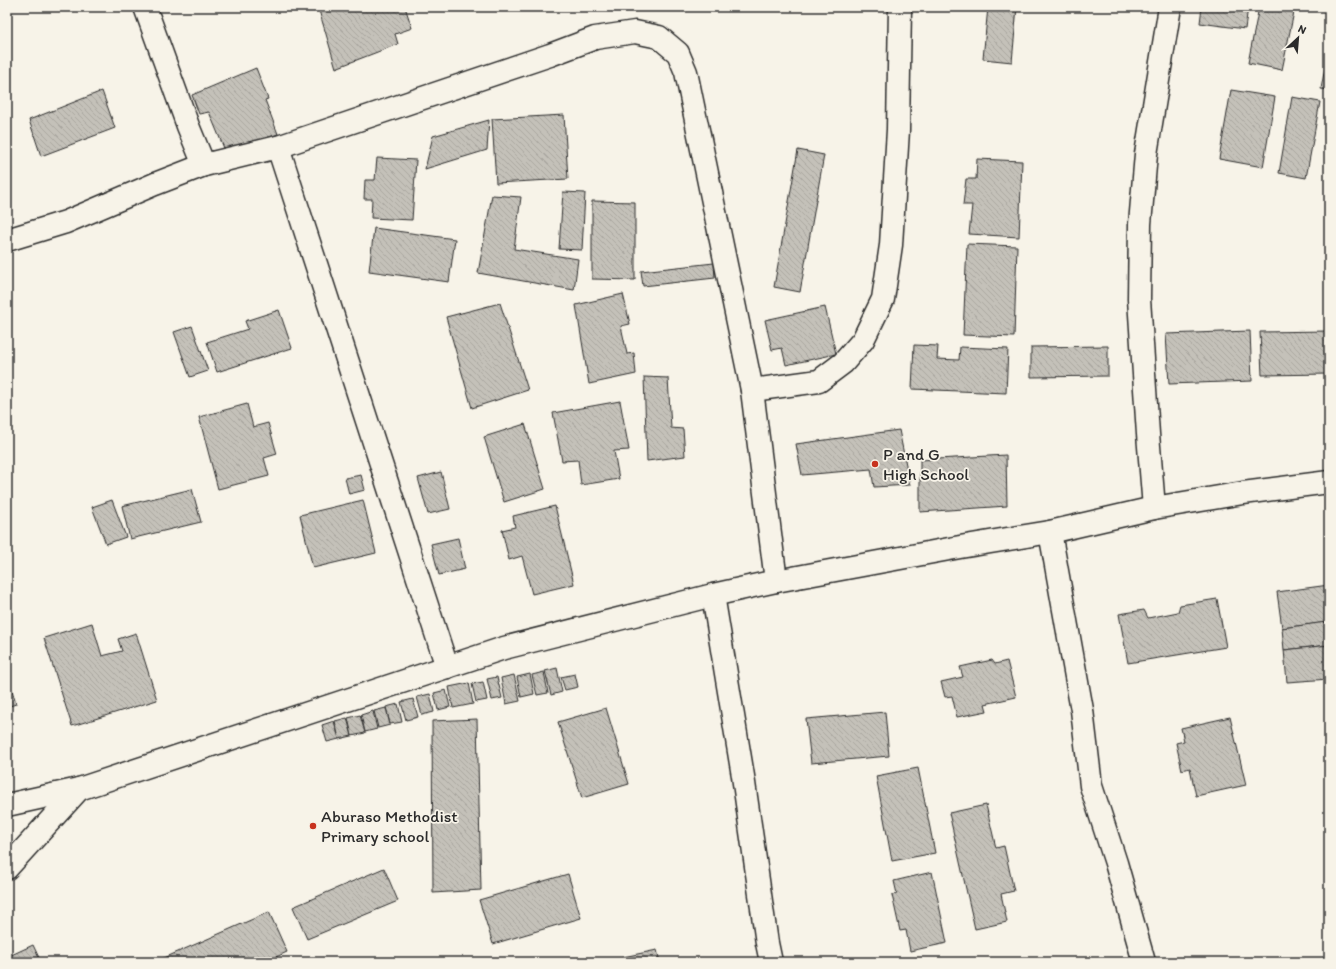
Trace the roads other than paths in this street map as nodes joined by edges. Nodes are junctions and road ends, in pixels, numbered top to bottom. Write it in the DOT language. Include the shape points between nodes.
graph roads {
  1 [pos="145,7"];
  2 [pos="900,7"];
  3 [pos="1170,7"];
  4 [pos="278,147"];
  5 [pos="204,165"];
  6 [pos="7,240"];
  7 [pos="752,390"];
  8 [pos="1329,482"];
  9 [pos="1154,508"];
  10 [pos="1050,532"];
  11 [pos="776,581"];
  12 [pos="713,595"];
  13 [pos="447,667"];
  14 [pos="79,789"];
  15 [pos="7,805"];
  16 [pos="7,868"];
  17 [pos="771,962"];
  18 [pos="1144,962"];
  1 -- 5 [label="street"];
  2 -- 7 [label="street" via="898,130 891,245 883,299 863,340 843,363 819,381"];
  3 -- 9 [label="street" via="1146,154 1140,224 1140,299"];
  4 -- 5 [label="street"];
  4 -- 7 [label="street" via="595,38 635,32 659,37 678,53 686,72"];
  4 -- 13 [label="street"];
  5 -- 6 [label="street" via="66,222"];
  7 -- 11 [label="street"];
  8 -- 9 [label="street"];
  9 -- 10 [label="street"];
  10 -- 11 [label="street"];
  10 -- 18 [label="street" via="1082,710 1092,786"];
  11 -- 12 [label="street"];
  12 -- 13 [label="street" via="504,648"];
  12 -- 17 [label="street"];
  13 -- 14 [label="street"];
  14 -- 15 [label="street"];
  14 -- 16 [label="street"];
}
